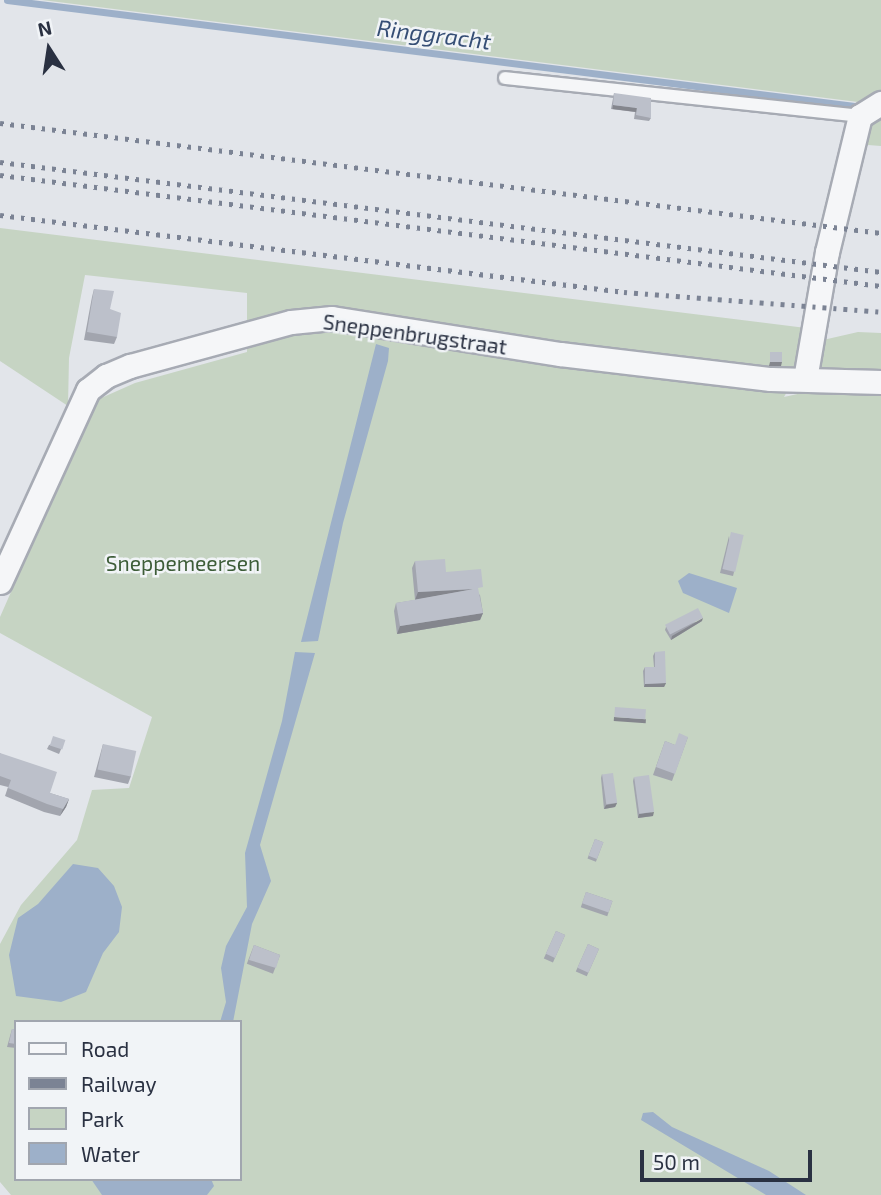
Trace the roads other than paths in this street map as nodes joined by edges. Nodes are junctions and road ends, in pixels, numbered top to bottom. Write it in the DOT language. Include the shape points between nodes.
graph roads {
  1 [pos="505,78"];
  2 [pos="881,103"];
  3 [pos="860,116"];
  4 [pos="806,379"];
  5 [pos="881,382"];
  6 [pos="0,582"];
  1 -- 3 [label="lane"];
  2 -- 3 [label="street"];
  3 -- 4 [label="street" via="827,252"];
  4 -- 5 [label="street, Sneppenbrugstraat"];
  4 -- 6 [label="street, Sneppenbrugstraat" via="559,354 332,318 291,322 130,366 88,390"];
}
